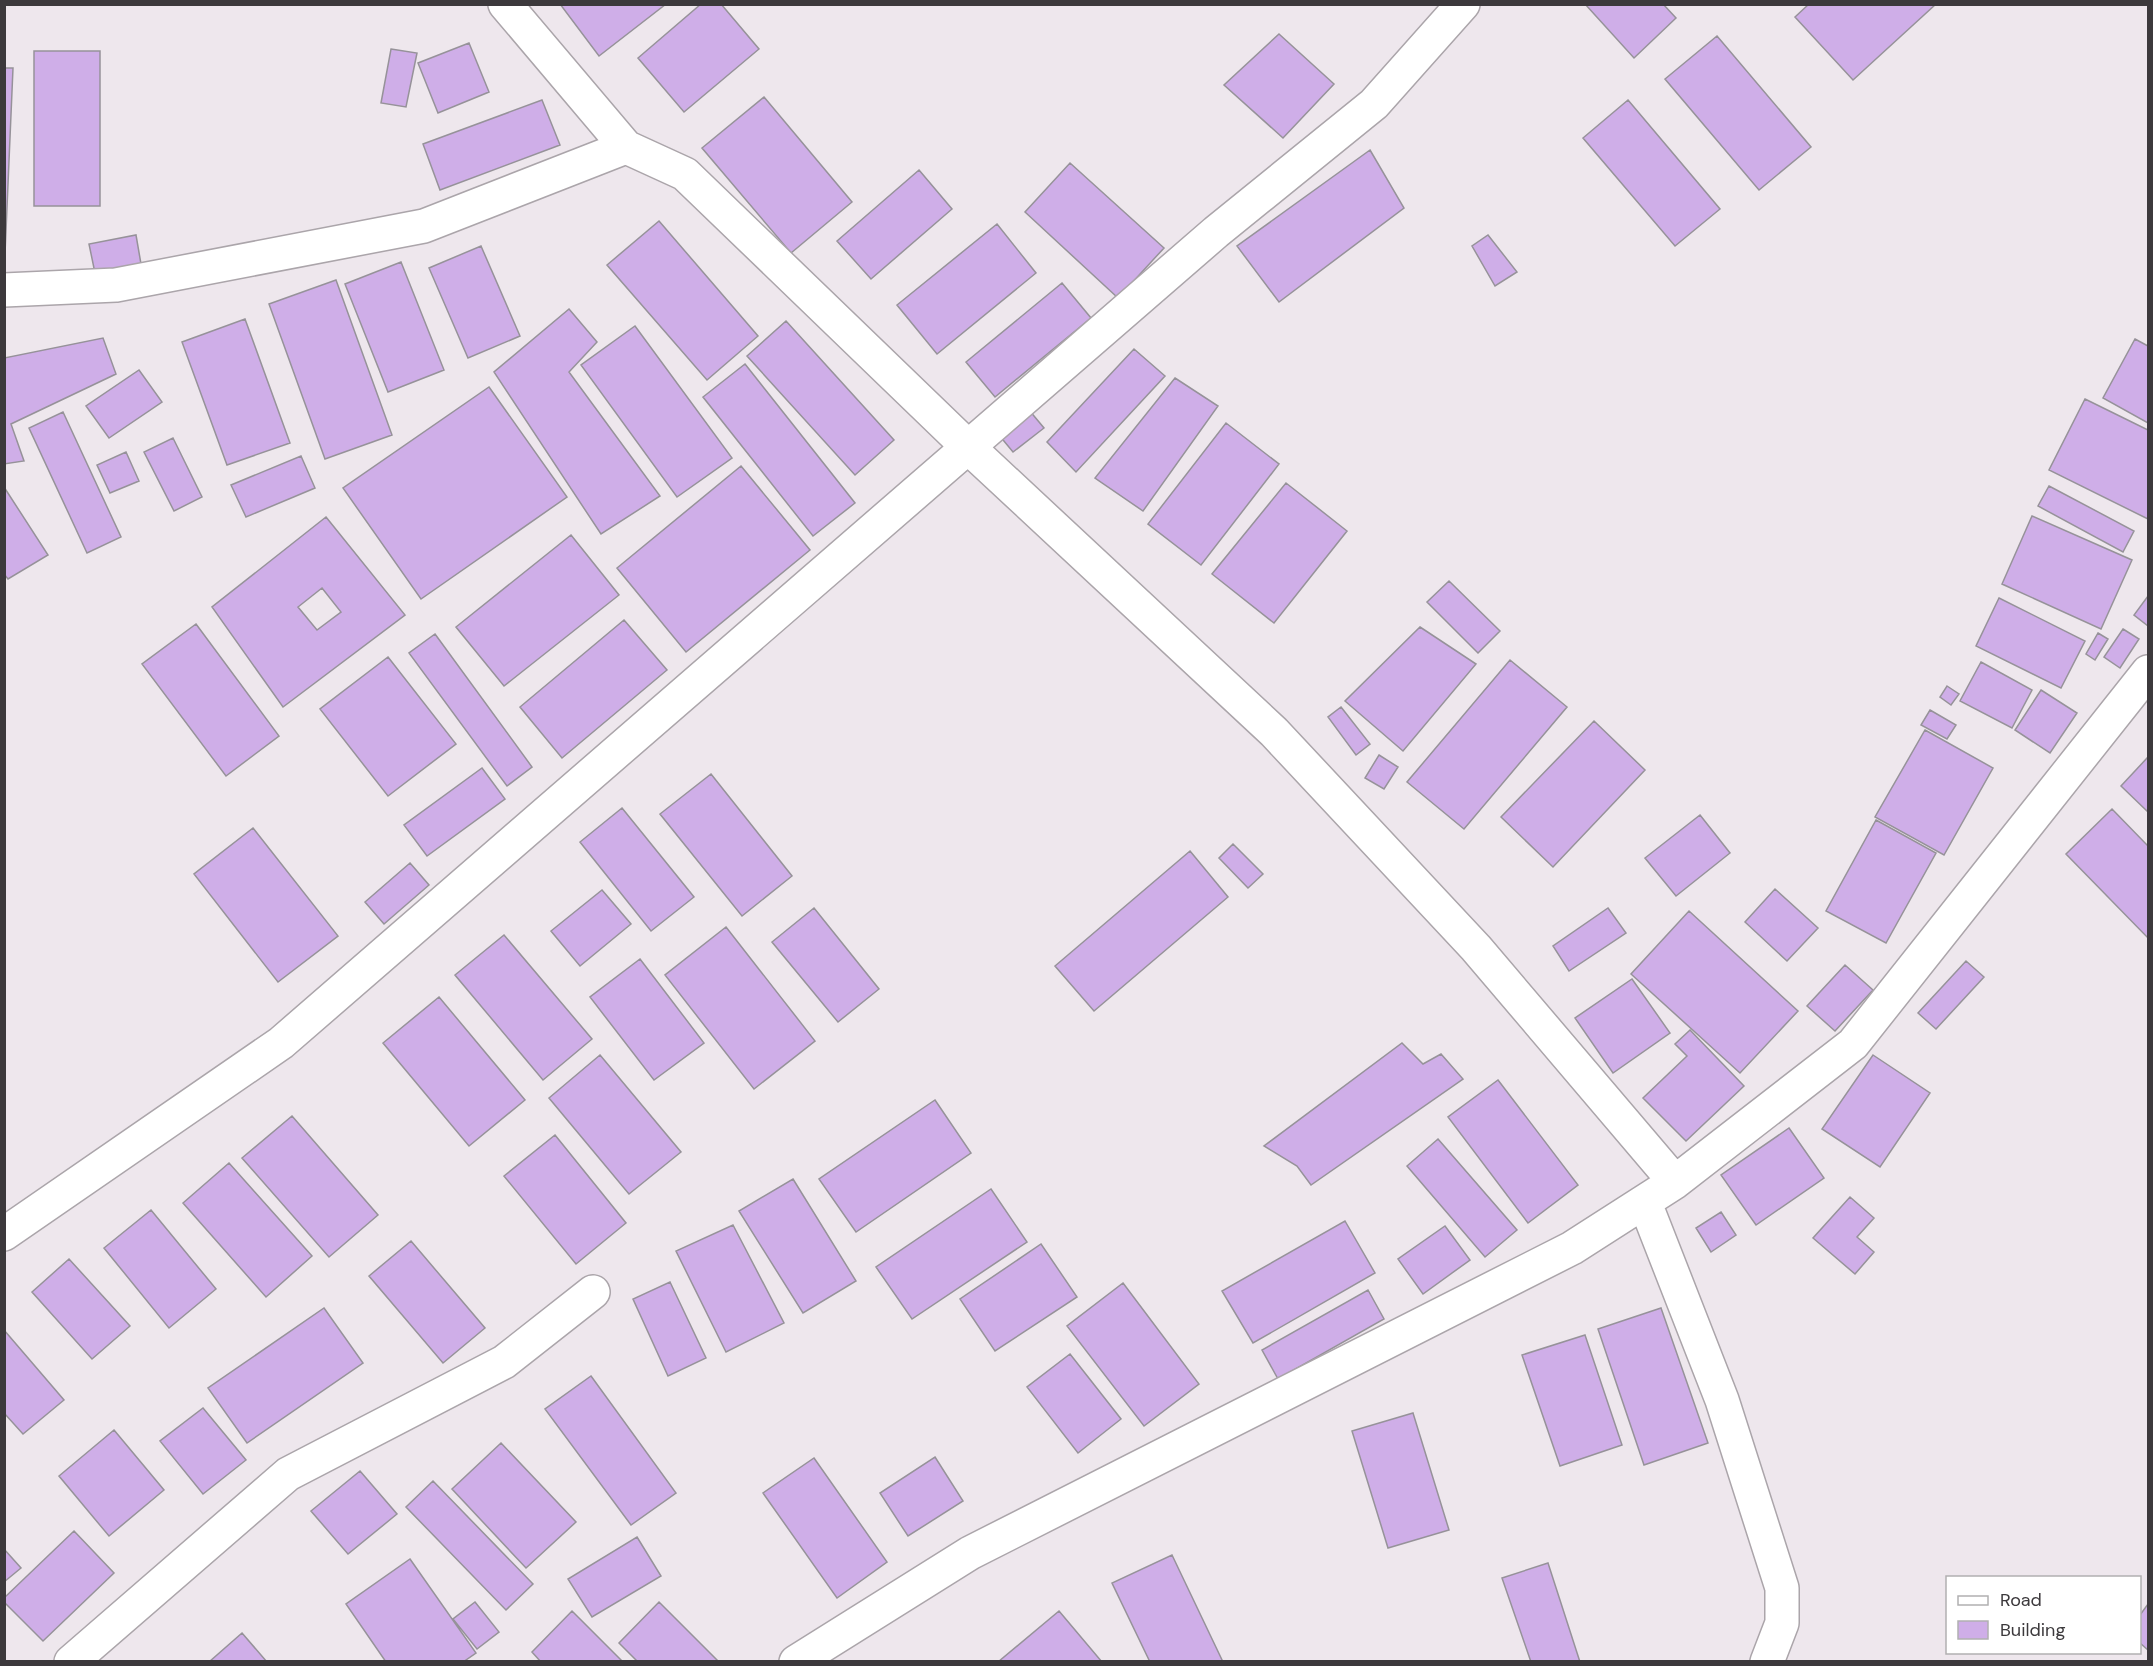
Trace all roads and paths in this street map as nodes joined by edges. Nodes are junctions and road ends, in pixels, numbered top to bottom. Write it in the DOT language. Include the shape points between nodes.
graph roads {
  1 [pos="505,4"];
  2 [pos="1463,4"];
  3 [pos="626,147"];
  4 [pos="4,290"];
  5 [pos="967,446"];
  6 [pos="2148,672"];
  7 [pos="1675,1182"];
  8 [pos="1645,1203"];
  9 [pos="4,1234"];
  10 [pos="593,1292"];
  11 [pos="71,1662"];
  12 [pos="796,1662"];
  13 [pos="1767,1662"];
  1 -- 3 [label="street"];
  2 -- 5 [label="street" via="1374,104 1216,232"];
  3 -- 4 [label="street" via="424,226 116,285"];
  3 -- 5 [label="street" via="685,174"];
  5 -- 7 [label="street" via="1274,732 1476,948"];
  5 -- 9 [label="street" via="281,1043"];
  6 -- 7 [label="street" via="1853,1044"];
  7 -- 8 [label="street"];
  8 -- 12 [label="street" via="1572,1248 970,1553"];
  8 -- 13 [label="street" via="1722,1400 1782,1588 1782,1623"];
  10 -- 11 [label="street" via="504,1362 288,1474"];
}
